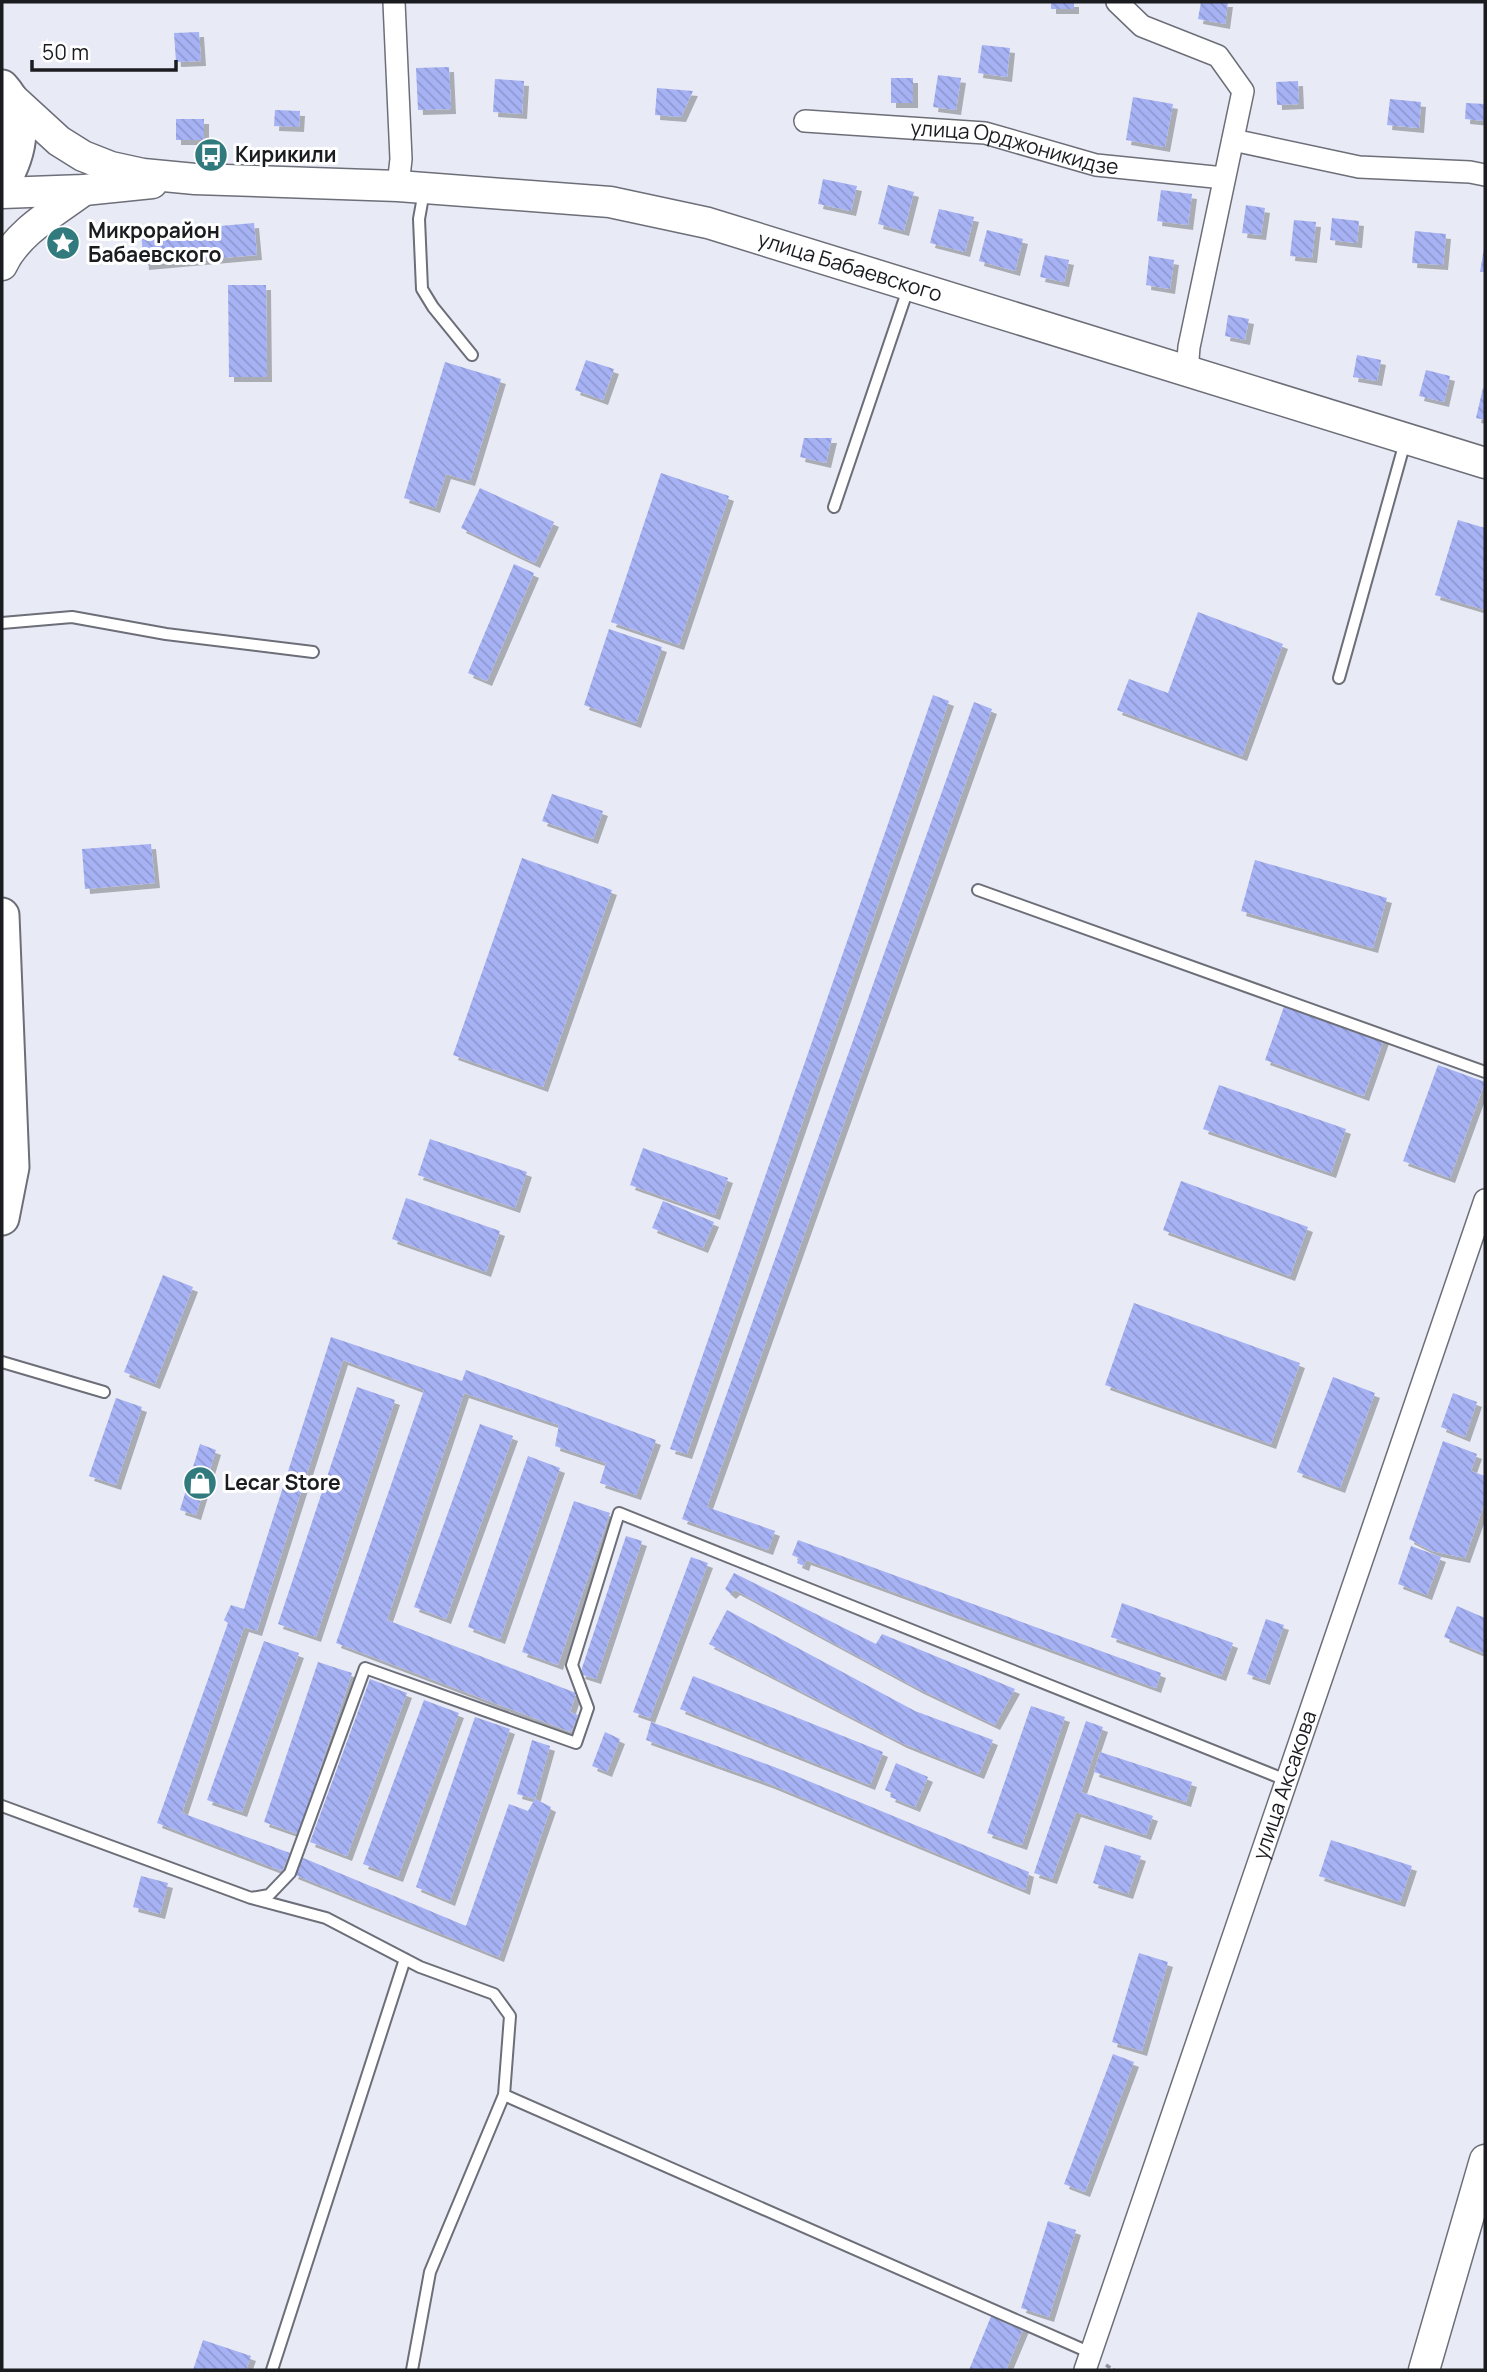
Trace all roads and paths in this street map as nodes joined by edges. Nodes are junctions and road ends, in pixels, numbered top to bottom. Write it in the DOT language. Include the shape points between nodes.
graph roads {
  1 [pos="394,2"];
  2 [pos="1117,2"];
  3 [pos="7,92"];
  4 [pos="805,121"];
  5 [pos="1233,139"];
  6 [pos="1485,175"];
  7 [pos="1224,178"];
  8 [pos="195,179"];
  9 [pos="2,184"];
  10 [pos="411,187"];
  11 [pos="84,190"];
  12 [pos="2,193"];
  13 [pos="2,264"];
  14 [pos="909,284"];
  15 [pos="472,355"];
  16 [pos="1187,372"];
  17 [pos="1406,439"];
  18 [pos="1485,463"];
  19 [pos="834,507"];
  20 [pos="2,623"];
  21 [pos="313,652"];
  22 [pos="1339,678"];
  23 [pos="978,890"];
  24 [pos="2,915"];
  25 [pos="1485,1072"];
  26 [pos="1485,1200"];
  27 [pos="2,1218"];
  28 [pos="2,1362"];
  29 [pos="104,1392"];
  30 [pos="1286,1780"];
  31 [pos="2,1806"];
  32 [pos="251,1898"];
  33 [pos="405,1959"];
  34 [pos="505,2095"];
  35 [pos="1485,2160"];
  36 [pos="1088,2362"];
  37 [pos="272,2370"];
  38 [pos="412,2370"];
  39 [pos="1424,2370"];
  1 -- 10 [label="street" via="401,159"];
  2 -- 5 [label="street" via="1142,26 1218,56 1243,91"];
  3 -- 8 [label="main road" via="58,141 83,156 143,174"];
  3 -- 9 [label="main road" via="20,124 19,146"];
  4 -- 7 [label="street, улица Орджоникидзе" via="985,133 1096,165"];
  5 -- 6 [label="street" via="1359,167"];
  5 -- 7 [label="street"];
  7 -- 16 [label="street"];
  8 -- 10 [label="main road, улица Бабаевского"];
  8 -- 11 [label="main road"];
  10 -- 14 [label="main road, улица Бабаевского" via="610,202 708,223"];
  10 -- 15 [label="lane" via="419,219 422,289"];
  11 -- 12 [label="main road"];
  11 -- 13 [label="main road" via="30,230"];
  14 -- 16 [label="main road, улица Бабаевского"];
  14 -- 19 [label="lane"];
  16 -- 17 [label="main road, улица Бабаевского"];
  17 -- 18 [label="main road, улица Бабаевского"];
  17 -- 22 [label="lane"];
  20 -- 21 [label="lane" via="72,617"];
  23 -- 25 [label="lane"];
  24 -- 27 [label="main road" via="12,1167"];
  26 -- 30 [label="street, улица Аксакова"];
  28 -- 29 [label="lane"];
  30 -- 32 [label="lane" via="619,1513 572,1665 588,1708 576,1743 365,1668 290,1873 269,1895"];
  30 -- 36 [label="street, улица Аксакова"];
  31 -- 32 [label="lane"];
  32 -- 33 [label="lane" via="326,1917"];
  33 -- 34 [label="lane" via="494,1994 510,2016"];
  33 -- 37 [label="lane"];
  34 -- 36 [label="lane"];
  34 -- 38 [label="lane" via="430,2273"];
  35 -- 39 [label="main road"];
}
